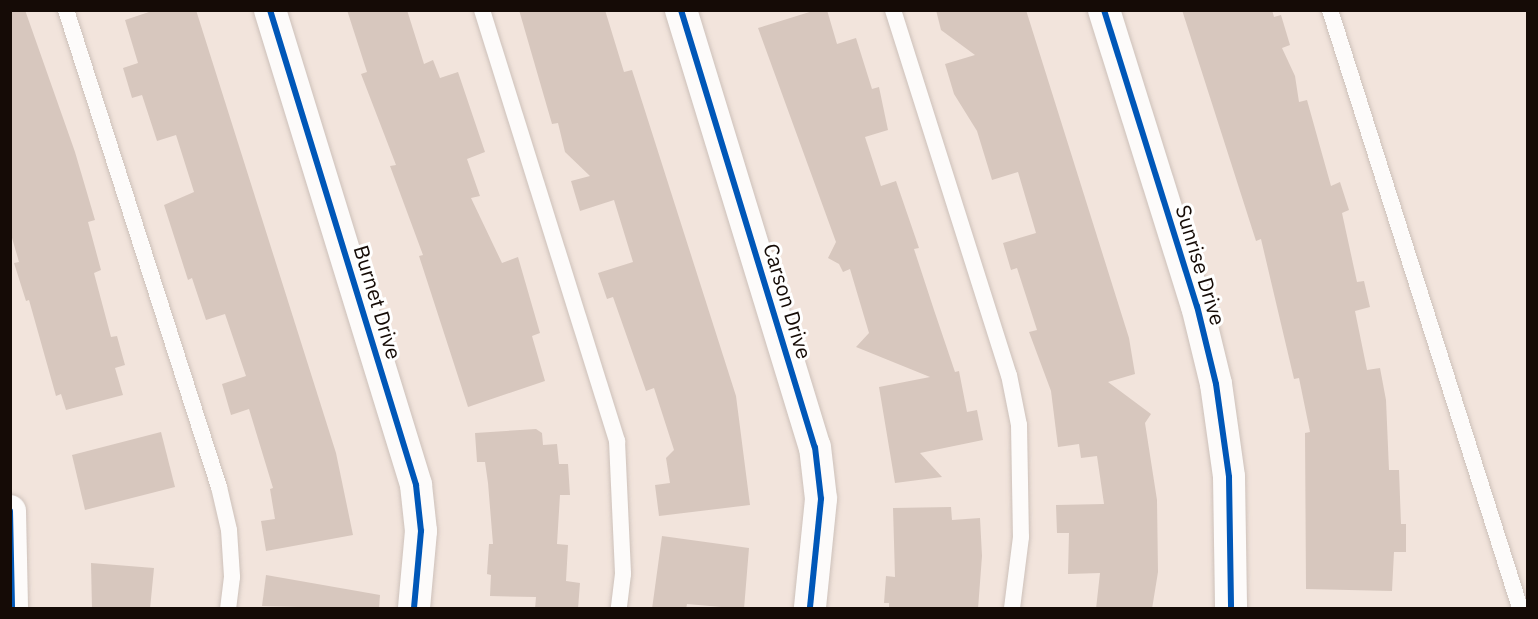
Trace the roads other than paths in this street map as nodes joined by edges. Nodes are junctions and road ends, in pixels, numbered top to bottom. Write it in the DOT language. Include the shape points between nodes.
graph roads {
  1 [pos="66,10"];
  2 [pos="270,10"];
  3 [pos="482,10"];
  4 [pos="681,10"];
  5 [pos="893,10"];
  6 [pos="1104,10"];
  7 [pos="1330,10"];
  8 [pos="10,511"];
  9 [pos="12,609"];
  10 [pos="228,609"];
  11 [pos="414,609"];
  12 [pos="620,609"];
  13 [pos="810,609"];
  14 [pos="1012,609"];
  15 [pos="1231,609"];
  16 [pos="1520,609"];
  1 -- 10 [label="lane" via="219,487 229,530 232,577"];
  2 -- 11 [label="street, Burnet Drive" via="416,485 422,531"];
  3 -- 12 [label="lane" via="617,441 623,574"];
  4 -- 13 [label="street, Carson Drive" via="815,447 821,499"];
  5 -- 14 [label="lane" via="1005,365 1019,424 1021,537"];
  6 -- 15 [label="street, Sunrise Drive" via="1197,306 1216,384 1229,477"];
  7 -- 16 [label="lane"];
  8 -- 9 [label="street"];
}
